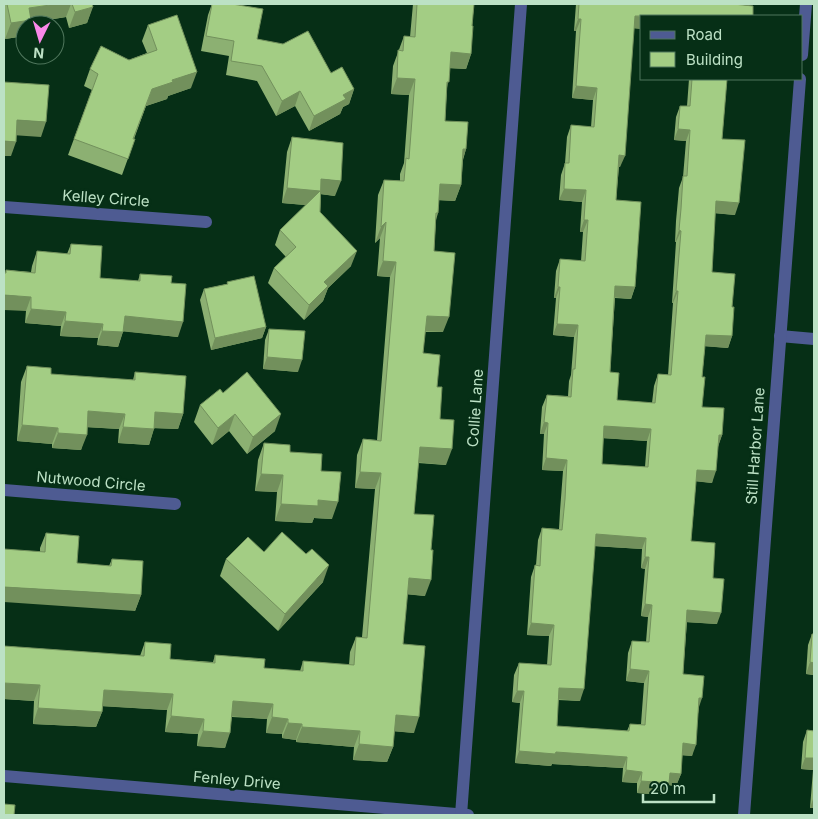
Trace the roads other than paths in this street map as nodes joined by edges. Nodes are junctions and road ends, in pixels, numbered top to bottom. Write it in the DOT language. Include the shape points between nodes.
graph roads {
  1 [pos="521,4"];
  2 [pos="806,4"];
  3 [pos="803,42"];
  4 [pos="800,80"];
  5 [pos="4,206"];
  6 [pos="206,222"];
  7 [pos="780,336"];
  8 [pos="814,339"];
  9 [pos="4,490"];
  10 [pos="175,504"];
  11 [pos="4,776"];
  12 [pos="461,815"];
  13 [pos="468,815"];
  14 [pos="744,815"];
  1 -- 12 [label="street, Collie Lane"];
  2 -- 3 [label="street"];
  4 -- 7 [label="street, Still Harbor Lane"];
  5 -- 6 [label="street, Kelley Circle"];
  7 -- 8 [label="street"];
  7 -- 14 [label="street, Still Harbor Lane"];
  9 -- 10 [label="street, Nutwood Circle"];
  11 -- 12 [label="street, Fenley Drive"];
  12 -- 13 [label="street, Fenley Drive"];
}
